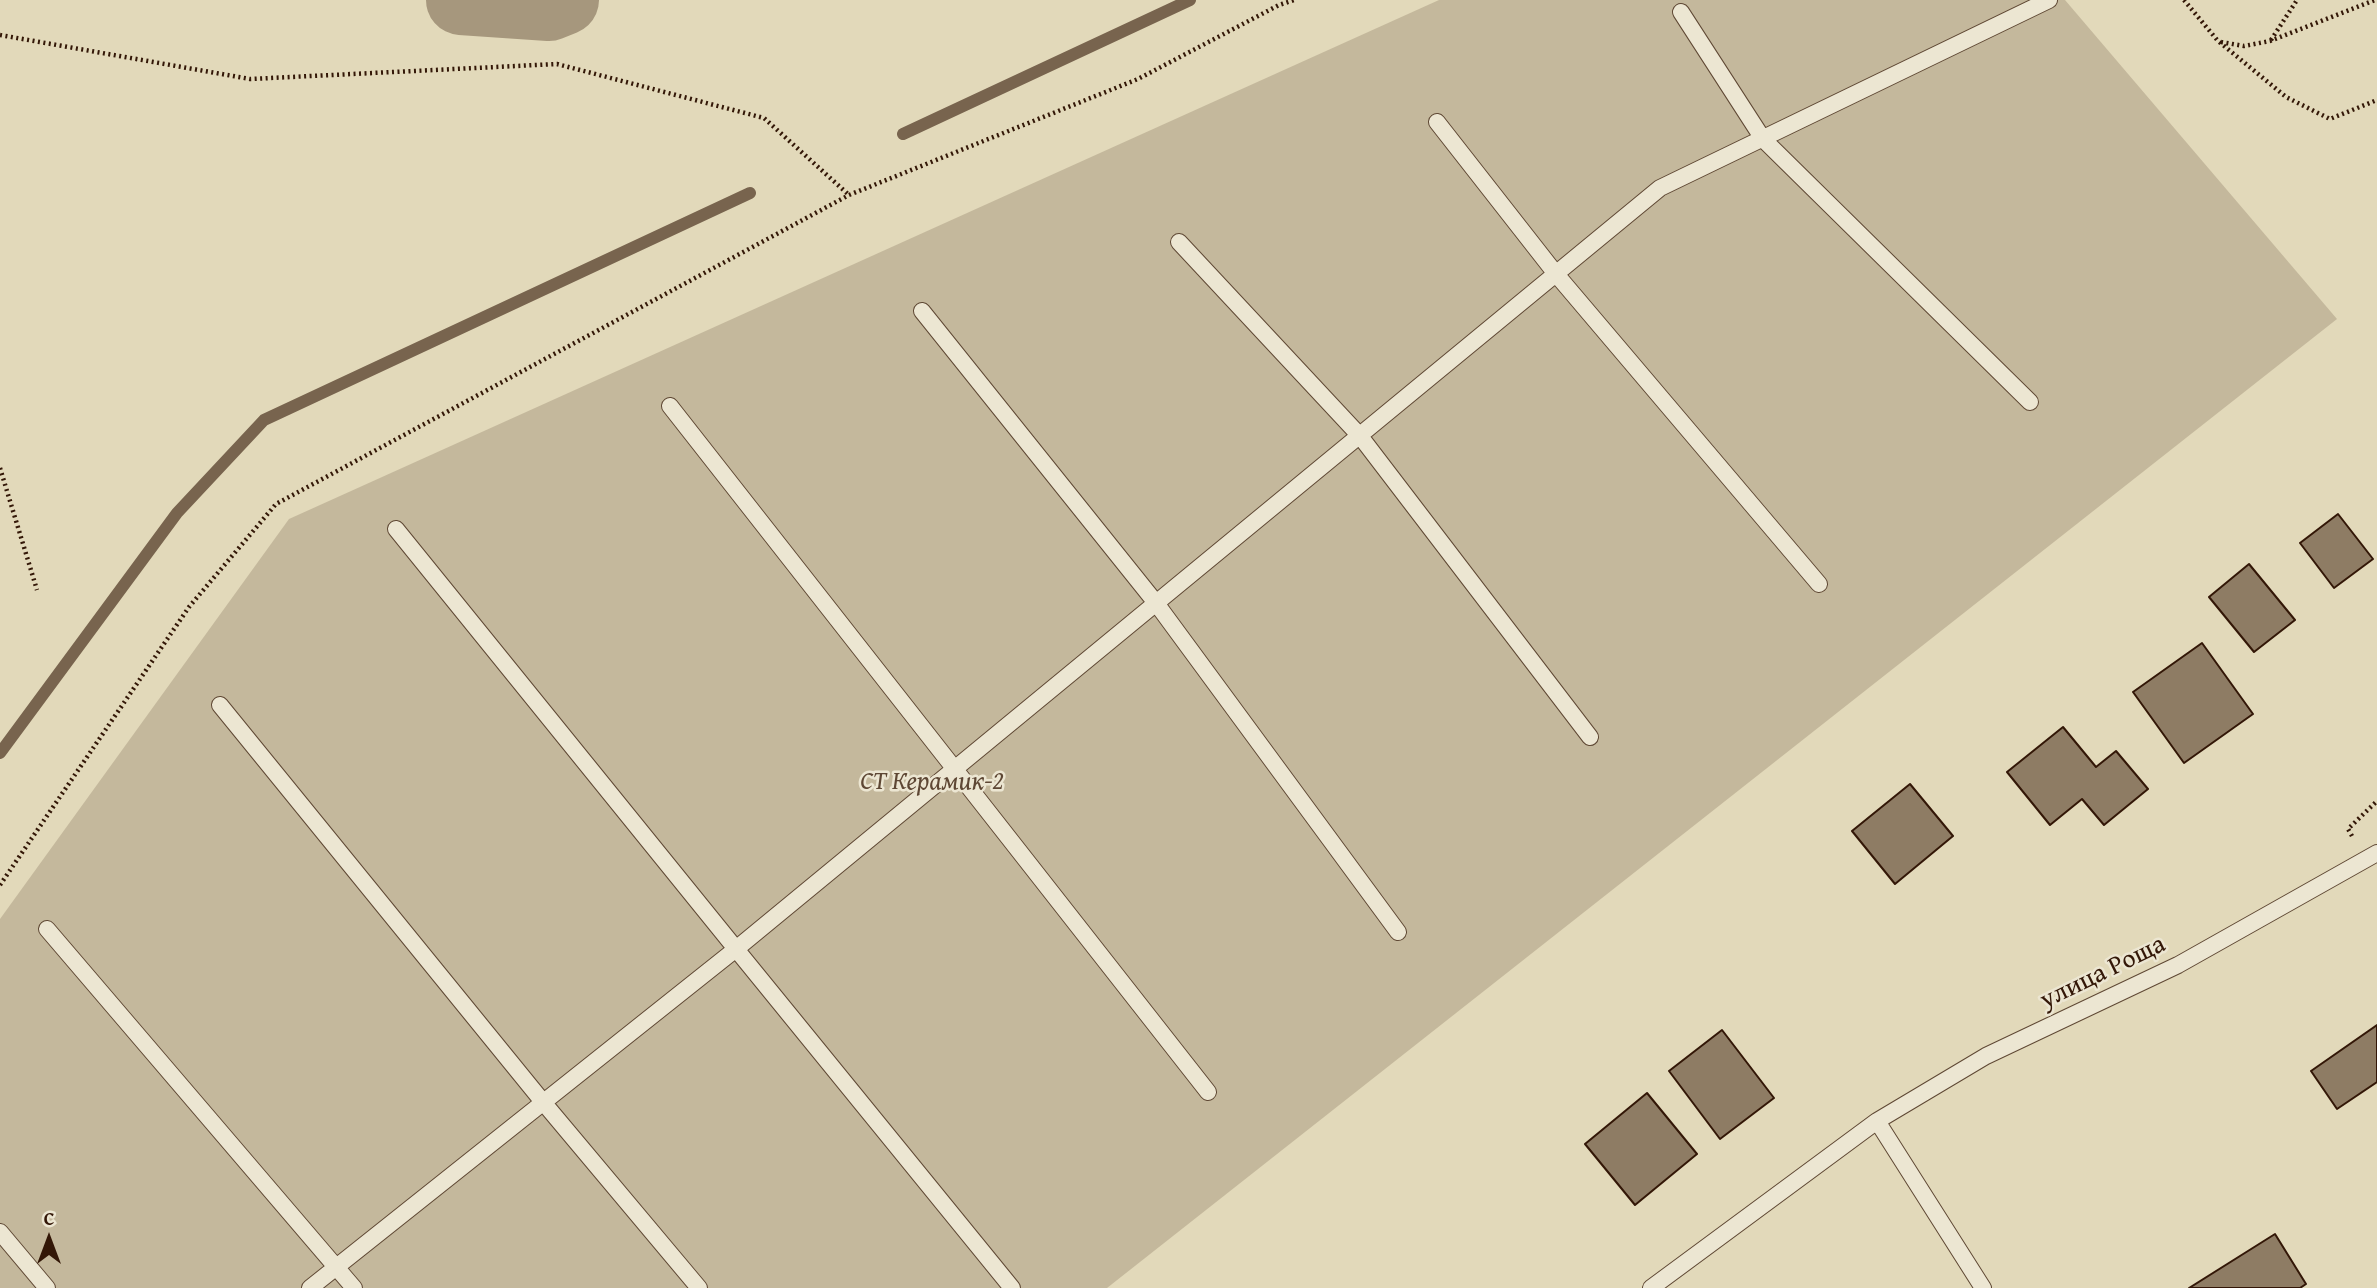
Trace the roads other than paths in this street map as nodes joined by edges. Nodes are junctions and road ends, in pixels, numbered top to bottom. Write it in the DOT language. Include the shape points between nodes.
graph roads {
  1 [pos="2049,0"];
  2 [pos="1681,12"];
  3 [pos="1437,122"];
  4 [pos="1763,138"];
  5 [pos="1179,242"];
  6 [pos="1556,274"];
  7 [pos="922,311"];
  8 [pos="2031,402"];
  9 [pos="670,405"];
  10 [pos="1360,436"];
  11 [pos="396,529"];
  12 [pos="1819,584"];
  13 [pos="1157,603"];
  14 [pos="220,705"];
  15 [pos="1590,737"];
  16 [pos="955,769"];
  17 [pos="2377,853"];
  18 [pos="47,929"];
  19 [pos="1398,932"];
  20 [pos="736,949"];
  21 [pos="1208,1092"];
  22 [pos="543,1102"];
  23 [pos="1877,1121"];
  24 [pos="0,1232"];
  25 [pos="336,1267"];
  26 [pos="47,1288"];
  27 [pos="310,1288"];
  28 [pos="354,1288"];
  29 [pos="699,1288"];
  30 [pos="1012,1288"];
  31 [pos="1651,1288"];
  32 [pos="1983,1288"];
  1 -- 4 [label="lane"];
  2 -- 4 [label="lane"];
  3 -- 6 [label="lane"];
  4 -- 6 [label="lane" via="1660,188"];
  4 -- 8 [label="lane"];
  5 -- 10 [label="lane"];
  6 -- 10 [label="lane"];
  6 -- 12 [label="lane"];
  7 -- 13 [label="lane"];
  9 -- 16 [label="lane"];
  10 -- 13 [label="lane"];
  10 -- 15 [label="lane"];
  11 -- 20 [label="lane"];
  13 -- 16 [label="lane"];
  13 -- 19 [label="lane"];
  14 -- 22 [label="lane"];
  16 -- 20 [label="lane"];
  16 -- 21 [label="lane"];
  17 -- 23 [label="lane, улица Роща" via="2178,965 1986,1056"];
  18 -- 25 [label="lane"];
  20 -- 22 [label="lane"];
  20 -- 30 [label="lane"];
  22 -- 25 [label="lane"];
  22 -- 29 [label="lane"];
  23 -- 31 [label="lane, улица Роща"];
  23 -- 32 [label="lane"];
  24 -- 26 [label="lane"];
  25 -- 27 [label="lane"];
  25 -- 28 [label="lane"];
}
